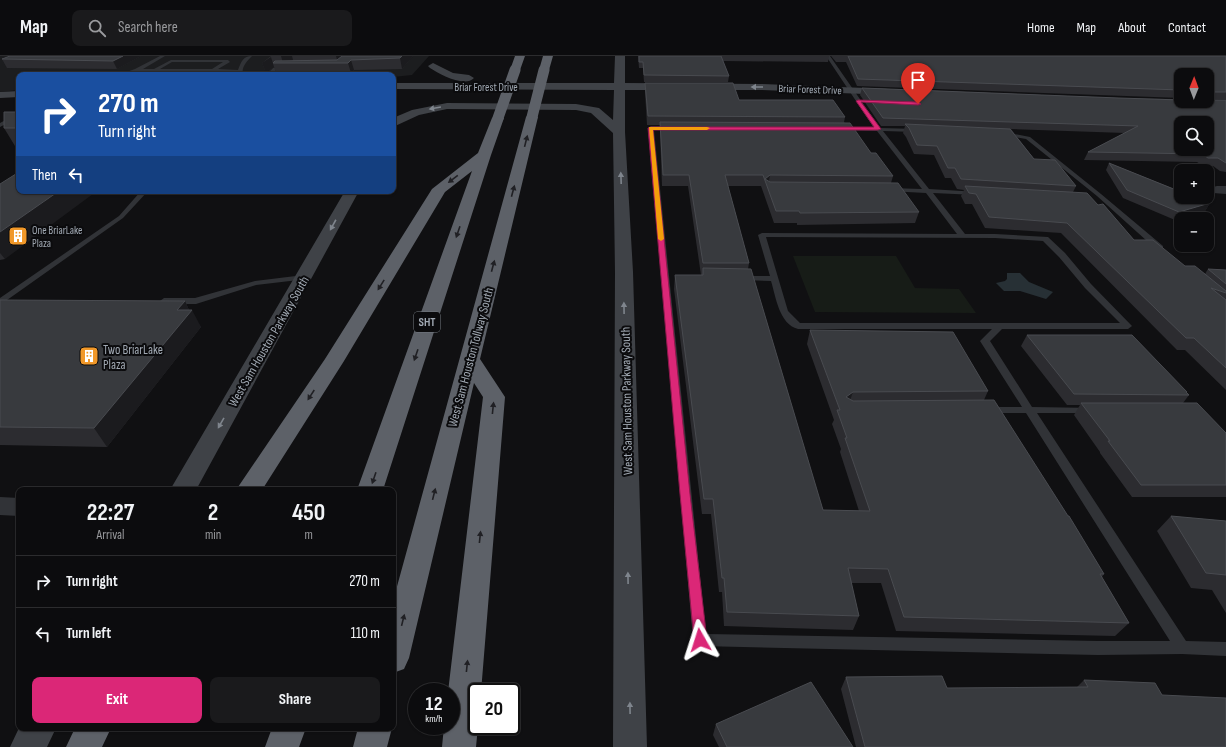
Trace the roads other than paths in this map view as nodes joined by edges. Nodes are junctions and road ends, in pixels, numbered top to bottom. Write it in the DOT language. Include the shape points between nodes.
graph roads {
  1 [pos="163,56"];
  2 [pos="250,56"];
  3 [pos="442,56"];
  4 [pos="520,56"];
  5 [pos="548,56"];
  6 [pos="620,56"];
  7 [pos="828,56"];
  8 [pos="293,66"];
  9 [pos="433,66"];
  10 [pos="137,70"];
  11 [pos="155,70"];
  12 [pos="213,70"];
  13 [pos="621,71"];
  14 [pos="130,72"];
  15 [pos="231,72"];
  16 [pos="240,72"];
  17 [pos="272,72"];
  18 [pos="396,86"];
  19 [pos="415,86"];
  20 [pos="620,87"];
  21 [pos="852,90"];
  22 [pos="16,94"];
  23 [pos="0,95"];
  24 [pos="430,98"];
  25 [pos="623,100"];
  26 [pos="826,101"];
  27 [pos="858,101"];
  28 [pos="16,103"];
  29 [pos="0,104"];
  30 [pos="6,115"];
  31 [pos="16,115"];
  32 [pos="396,115"];
  33 [pos="16,117"];
  34 [pos="16,122"];
  35 [pos="396,122"];
  36 [pos="2,124"];
  37 [pos="682,128"];
  38 [pos="831,129"];
  39 [pos="878,129"];
  40 [pos="926,130"];
  41 [pos="619,132"];
  42 [pos="997,133"];
  43 [pos="484,155"];
  44 [pos="886,190"];
  45 [pos="927,191"];
  46 [pos="986,193"];
  47 [pos="142,194"];
  48 [pos="350,194"];
  49 [pos="1091,200"];
  50 [pos="1107,201"];
  51 [pos="963,236"];
  52 [pos="1168,255"];
  53 [pos="304,277"];
  54 [pos="735,278"];
  55 [pos="775,279"];
  56 [pos="157,301"];
  57 [pos="0,302"];
  58 [pos="16,303"];
  59 [pos="1000,326"];
  60 [pos="469,358"];
  61 [pos="1029,409"];
  62 [pos="974,410"];
  63 [pos="1101,410"];
  64 [pos="185,487"];
  65 [pos="251,487"];
  66 [pos="371,487"];
  67 [pos="0,506"];
  68 [pos="16,507"];
  69 [pos="396,646"];
  70 [pos="1182,646"];
  71 [pos="1226,649"];
  72 [pos="37,731"];
  73 [pos="92,731"];
  74 [pos="288,731"];
  75 [pos="374,731"];
  76 [pos="27,747"];
  77 [pos="83,747"];
  78 [pos="282,747"];
  79 [pos="370,747"];
  80 [pos="458,747"];
  81 [pos="630,747"];
  1 -- 10 [label="lane"];
  2 -- 16 [label="lane" via="244,61"];
  3 -- 9 [label="main road"];
  4 -- 43 [label="highway, SHT, bridge"];
  60 -- 5 [label="highway, West Sam Houston Tollway South, one-way, bridge"];
  6 -- 13 [label="main road, West Sam Houston Parkway South"];
  7 -- 21 [label="lane"];
  8 -- 17 [label="lane"];
  9 -- 13 [label="main road" via="450,76 476,79 587,79"];
  9 -- 19 [label="main road"];
  10 -- 11 [label="lane"];
  10 -- 14 [label="lane"];
  11 -- 12 [label="lane"];
  11 -- 12 [label="lane" via="171,61 228,61"];
  12 -- 15 [label="lane"];
  13 -- 20 [label="main road, West Sam Houston Parkway South"];
  18 -- 19 [label="main road, Briar Forest Drive"];
  19 -- 20 [label="main road, Briar Forest Drive"];
  19 -- 32 [label="main road"];
  21 -- 20 [label="main road, Briar Forest Drive, one-way"];
  20 -- 25 [label="main road, West Sam Houston Parkway South"];
  21 -- 27 [label="lane"];
  21 -- 27 [label="main road, Briar Forest Drive" via="898,98"];
  22 -- 23 [label="main road"];
  24 -- 25 [label="main road, Briar Forest Drive"];
  25 -- 41 [label="main road, West Sam Houston Parkway South"];
  26 -- 27 [label="main road, Briar Forest Drive"];
  27 -- 39 [label="lane"];
  28 -- 29 [label="main road"];
  30 -- 31 [label="lane"];
  33 -- 36 [label="lane"];
  34 -- 36 [label="lane"];
  41 -- 35 [label="main road, one-way" via="595,110 576,107 446,106 416,112"];
  37 -- 70 [label="lane" via="651,128 669,278 700,640 1098,648"];
  38 -- 39 [label="lane"];
  39 -- 40 [label="lane"];
  39 -- 45 [label="lane"];
  81 -- 41 [label="main road, West Sam Houston Parkway South, one-way" via="624,272"];
  42 -- 50 [label="lane" via="1028,138"];
  43 -- 65 [label="highway, one-way" via="440,189 334,361"];
  43 -- 66 [label="highway, SHT, one-way"];
  44 -- 45 [label="lane"];
  45 -- 46 [label="lane"];
  45 -- 51 [label="lane"];
  47 -- 57 [label="lane" via="121,217"];
  48 -- 53 [label="main road, West Sam Houston Parkway South, one-way"];
  49 -- 50 [label="lane"];
  50 -- 52 [label="lane"];
  51 -- 55 [label="lane" via="762,235"];
  51 -- 59 [label="lane" via="1045,239 1128,326"];
  53 -- 56 [label="lane" via="255,283 196,301"];
  53 -- 64 [label="main road, West Sam Houston Parkway South, one-way"];
  54 -- 55 [label="lane"];
  55 -- 59 [label="lane" via="784,311 798,326"];
  57 -- 58 [label="lane"];
  59 -- 61 [label="lane" via="985,342"];
  69 -- 60 [label="highway, West Sam Houston Tollway South, one-way"];
  80 -- 60 [label="highway, one-way" via="494,397"];
  61 -- 62 [label="lane"];
  61 -- 63 [label="lane"];
  61 -- 70 [label="lane"];
  67 -- 68 [label="street"];
  70 -- 71 [label="lane"];
  72 -- 76 [label="main road"];
  73 -- 77 [label="highway"];
  74 -- 78 [label="highway"];
  75 -- 79 [label="highway"];
}
